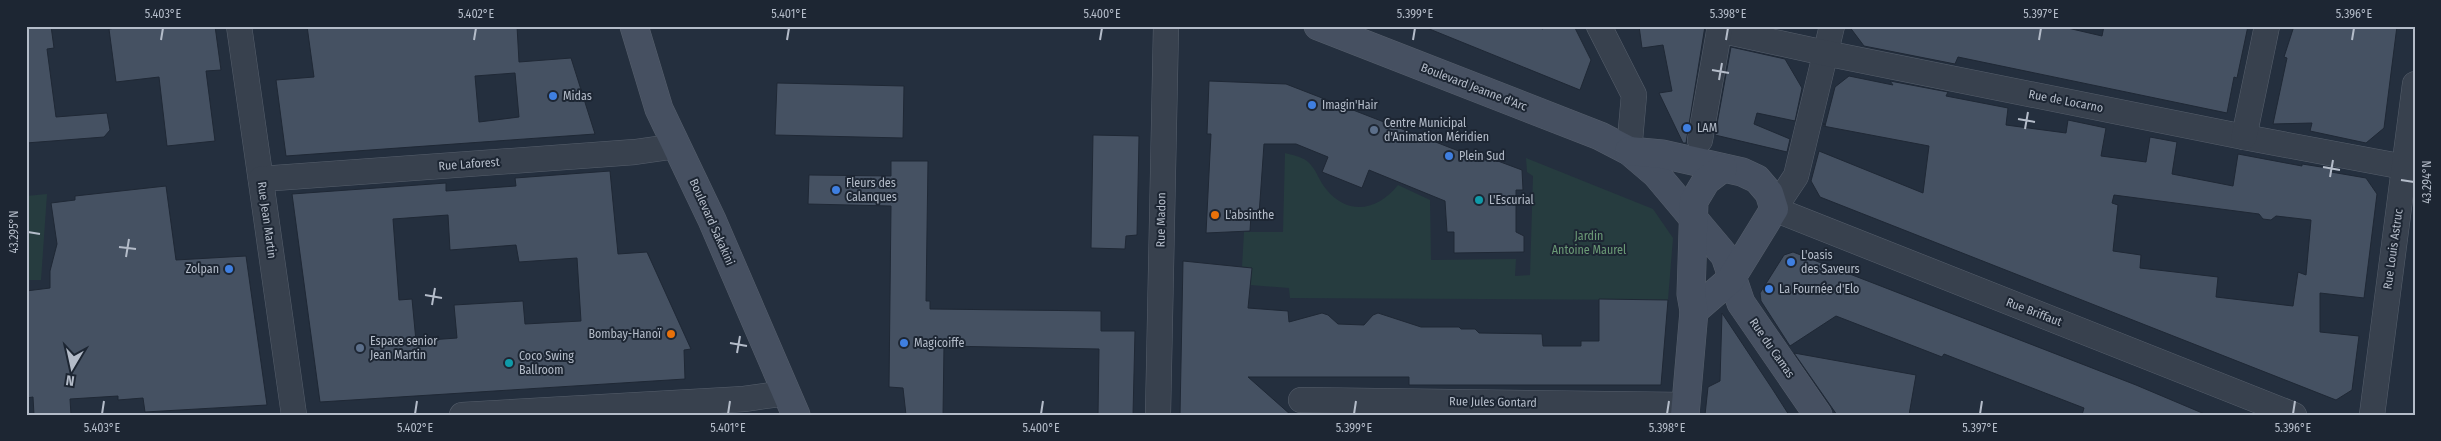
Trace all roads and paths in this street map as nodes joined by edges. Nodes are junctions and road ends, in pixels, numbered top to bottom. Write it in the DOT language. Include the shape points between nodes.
graph roads {
  1 [pos="239,26"];
  2 [pos="634,26"];
  3 [pos="1166,26"];
  4 [pos="1318,26"];
  5 [pos="1599,26"];
  6 [pos="1832,26"];
  7 [pos="2267,26"];
  8 [pos="1719,28"];
  9 [pos="1826,53"];
  10 [pos="2415,84"];
  11 [pos="2244,137"];
  12 [pos="1700,140"];
  13 [pos="677,146"];
  14 [pos="1629,151"];
  15 [pos="1723,168"];
  16 [pos="2409,168"];
  17 [pos="261,179"];
  18 [pos="1774,209"];
  19 [pos="1695,222"];
  20 [pos="1731,279"];
  21 [pos="1694,311"];
  22 [pos="1301,400"];
  23 [pos="792,404"];
  24 [pos="1685,410"];
  25 [pos="294,415"];
  26 [pos="462,415"];
  27 [pos="1158,415"];
  28 [pos="1818,415"];
  29 [pos="2294,415"];
  30 [pos="2372,415"];
  1 -- 17 [label="street, Rue Jean Martin"];
  2 -- 13 [label="street, Boulevard Sakakini" via="659,109"];
  3 -- 27 [label="street, Rue Madon"];
  4 -- 14 [label="street, Boulevard Jeanne d'Arc" via="1600,136"];
  5 -- 14 [label="street" via="1634,95"];
  6 -- 9 [label="street"];
  7 -- 11 [label="street"];
  8 -- 9 [label="street, Rue de Locarno"];
  8 -- 12 [label="street"];
  9 -- 11 [label="street, Rue de Locarno"];
  9 -- 18 [label="street" via="1796,176"];
  10 -- 16 [label="street, Rue Louis Astruc"];
  11 -- 16 [label="street, Rue de Locarno"];
  13 -- 17 [label="street, Rue Laforest" via="635,152"];
  13 -- 23 [label="street, Boulevard Sakakini"];
  14 -- 15 [label="street, Boulevard Jeanne d'Arc" via="1668,155"];
  14 -- 19 [label="street, Boulevard Jeanne d'Arc" via="1656,174"];
  15 -- 18 [label="street, Boulevard Jeanne d'Arc" via="1757,179 1769,194"];
  15 -- 19 [label="street" via="1706,181 1694,201"];
  16 -- 30 [label="street, Rue Louis Astruc"];
  17 -- 25 [label="street, Rue Jean Martin"];
  18 -- 20 [label="street"];
  18 -- 29 [label="street, Rue Briffaut"];
  19 -- 20 [label="street, Rue du Camas" via="1725,256"];
  19 -- 21 [label="street" via="1691,294"];
  20 -- 21 [label="street"];
  20 -- 28 [label="street, Rue du Camas" via="1741,304"];
  21 -- 24 [label="street"];
  22 -- 24 [label="street, Rue Jules Gontard"];
  23 -- 26 [label="street" via="744,399"];
}
